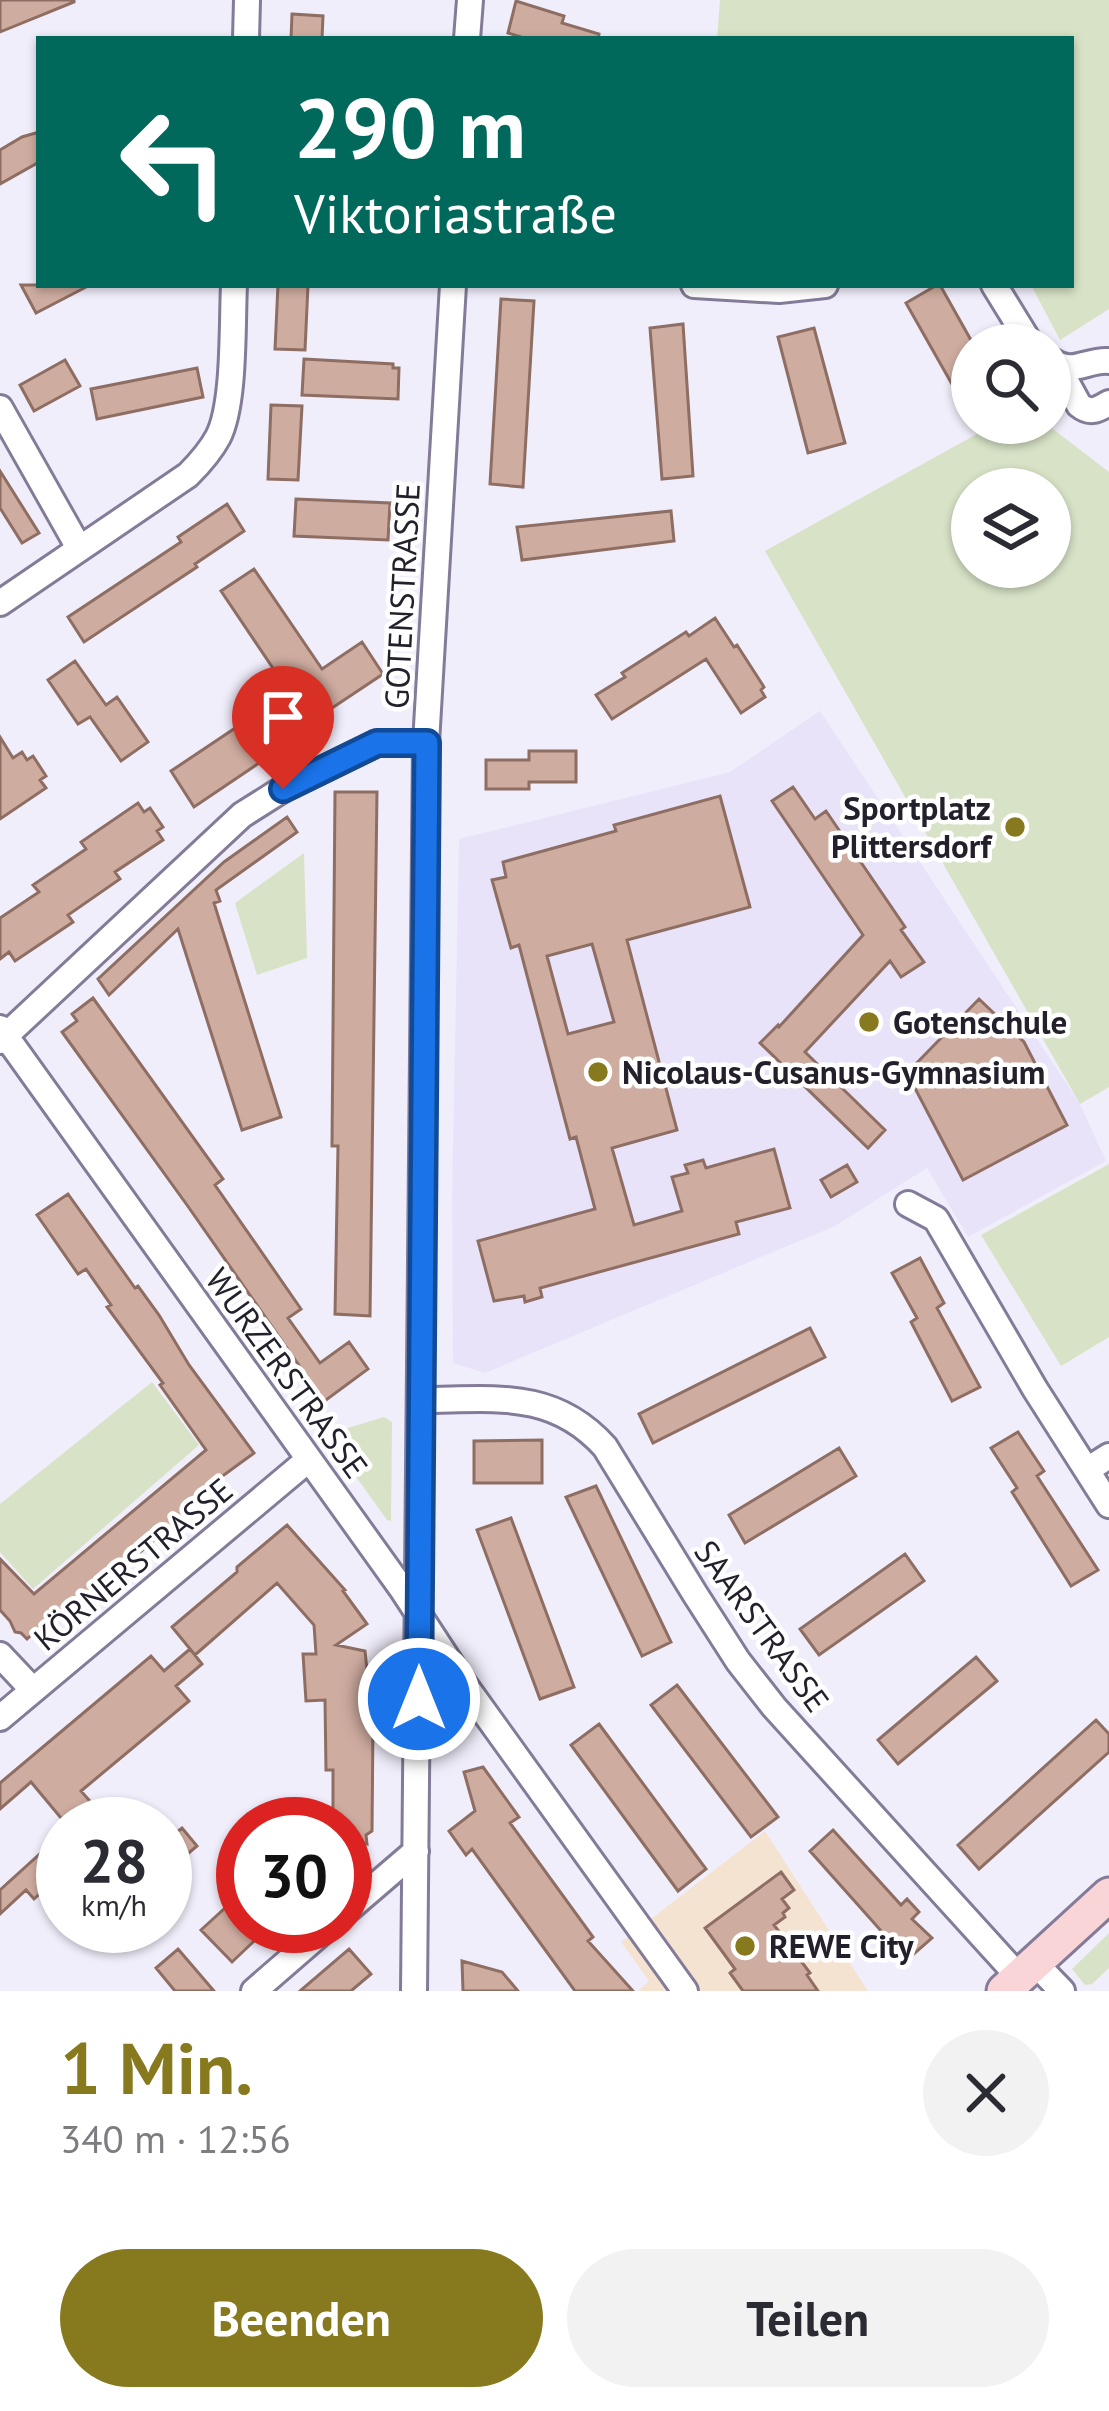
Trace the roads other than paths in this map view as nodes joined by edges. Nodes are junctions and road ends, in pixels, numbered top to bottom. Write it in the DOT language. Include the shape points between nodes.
graph roads {
  1 [pos="248,0"];
  2 [pos="470,0"];
  3 [pos="246,36"];
  4 [pos="467,36"];
  5 [pos="234,288"];
  6 [pos="453,288"];
  7 [pos="745,288"];
  8 [pos="797,288"];
  9 [pos="996,288"];
  10 [pos="1018,324"];
  11 [pos="1109,361"];
  12 [pos="1071,368"];
  13 [pos="1071,392"];
  14 [pos="1109,404"];
  15 [pos="0,408"];
  16 [pos="79,548"];
  17 [pos="0,603"];
  18 [pos="427,743"];
  19 [pos="2,1035"];
  20 [pos="908,1204"];
  21 [pos="420,1400"];
  22 [pos="1109,1456"];
  23 [pos="308,1460"];
  24 [pos="1087,1470"];
  25 [pos="1109,1505"];
  26 [pos="419,1616"];
  27 [pos="0,1655"];
  28 [pos="33,1690"];
  29 [pos="0,1718"];
  30 [pos="416,1851"];
  31 [pos="372,1889"];
  32 [pos="1109,1895"];
  33 [pos="298,1953"];
  34 [pos="1019,1977"];
  35 [pos="254,1991"];
  36 [pos="414,1991"];
  37 [pos="686,1991"];
  38 [pos="1062,1991"];
  1 -- 3 [label="street"];
  2 -- 4 [label="street"];
  5 -- 16 [label="street" via="221,433 188,475"];
  6 -- 18 [label="street, GOTENSTRASSE"];
  7 -- 8 [label="street"];
  9 -- 10 [label="street"];
  11 -- 12 [label="street"];
  13 -- 14 [label="street" via="1084,409"];
  15 -- 16 [label="street"];
  16 -- 17 [label="street"];
  18 -- 19 [label="street" via="377,743 242,815"];
  18 -- 21 [label="street, GOTENSTRASSE"];
  19 -- 23 [label="street, WURZERSTRASSE"];
  20 -- 24 [label="street" via="936,1219"];
  21 -- 26 [label="street, GOTENSTRASSE"];
  21 -- 34 [label="street, SAARSTRASSE" via="534,1402 591,1431 774,1707"];
  22 -- 24 [label="street"];
  23 -- 26 [label="street, WURZERSTRASSE"];
  23 -- 28 [label="street, KÖRNERSTRASSE"];
  24 -- 25 [label="street"];
  26 -- 30 [label="street, GOTENSTRASSE"];
  26 -- 37 [label="street, WURZERSTRASSE"];
  27 -- 28 [label="street"];
  28 -- 29 [label="street, KÖRNERSTRASSE"];
  30 -- 31 [label="street"];
  30 -- 36 [label="street, GOTENSTRASSE"];
  32 -- 34 [label="main road"];
  33 -- 35 [label="street"];
  34 -- 38 [label="street, SAARSTRASSE"];
}
